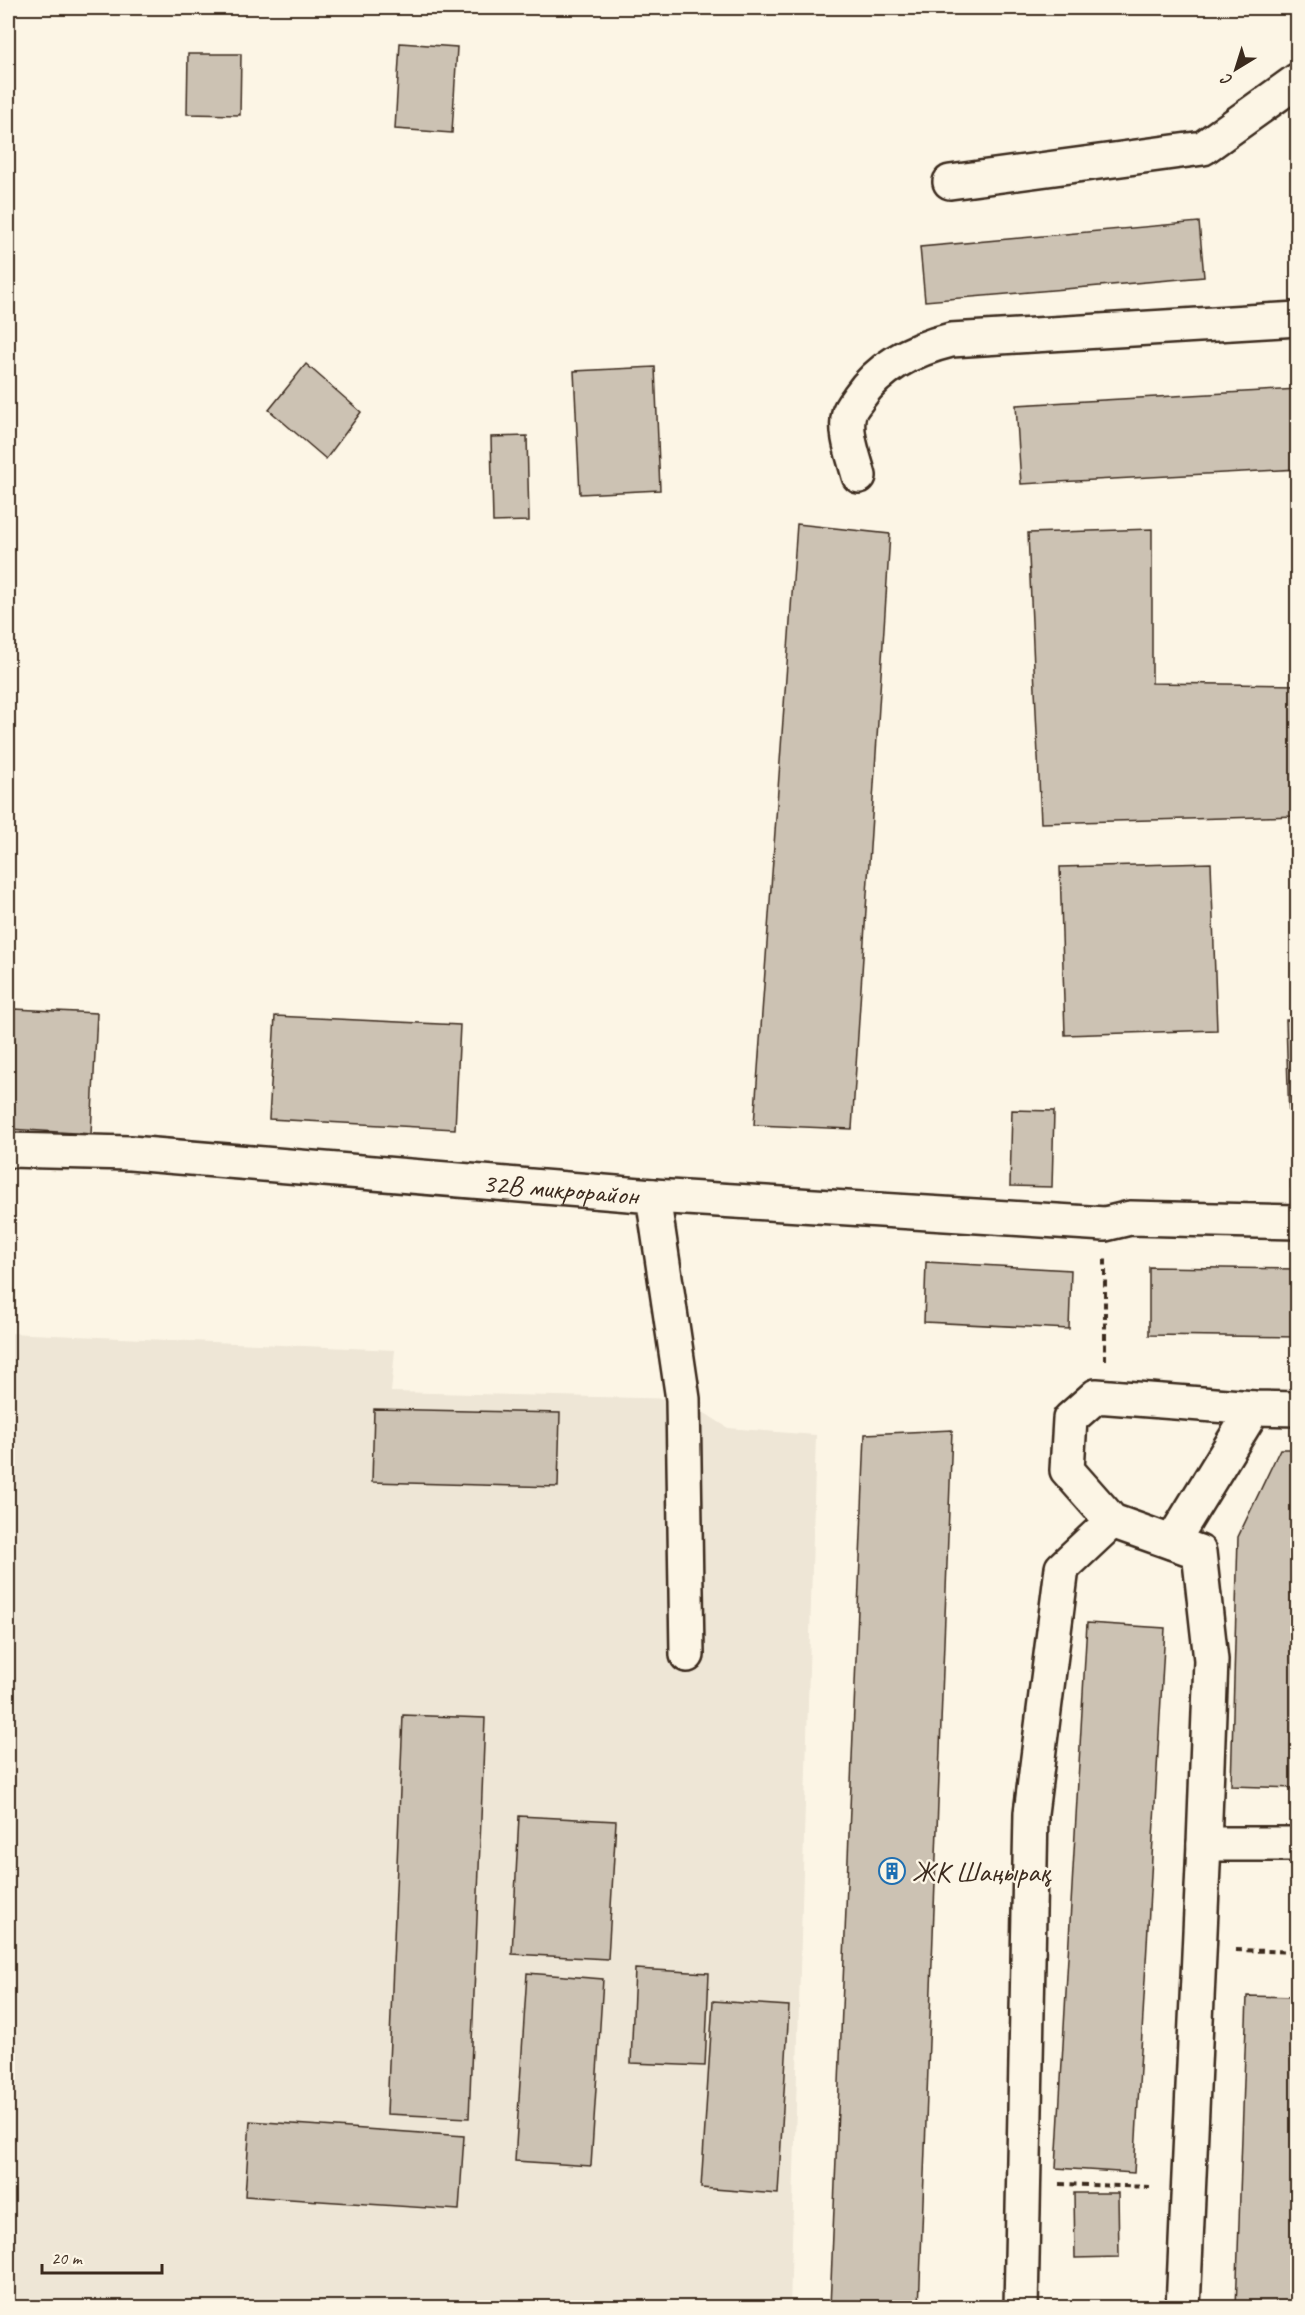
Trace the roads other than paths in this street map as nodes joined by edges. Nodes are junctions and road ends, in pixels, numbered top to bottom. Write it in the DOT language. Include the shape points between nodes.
graph roads {
  1 [pos="1298,80"];
  2 [pos="950,182"];
  3 [pos="1298,319"];
  4 [pos="859,476"];
  5 [pos="8,1150"];
  6 [pos="653,1196"];
  7 [pos="1298,1222"];
  8 [pos="1254,1408"];
  9 [pos="1298,1409"];
  10 [pos="1112,1521"];
  11 [pos="1172,1542"];
  12 [pos="687,1655"];
  13 [pos="1204,1844"];
  14 [pos="1298,1844"];
  15 [pos="1021,2307"];
  16 [pos="1183,2307"];
  1 -- 2 [label="street" via="1203,148"];
  3 -- 4 [label="street" via="951,340 930,345 889,366 866,387 849,412 848,433"];
  5 -- 6 [label="street, 32В микрорайон" via="130,1153"];
  6 -- 7 [label="street" via="1105,1224 1130,1218"];
  6 -- 12 [label="street, 32В микрорайон" via="683,1399"];
  8 -- 9 [label="street"];
  8 -- 10 [label="street" via="1096,1396 1070,1419 1067,1470"];
  8 -- 11 [label="street"];
  10 -- 11 [label="street"];
  10 -- 15 [label="street" via="1062,1568 1031,1813"];
  11 -- 13 [label="street" via="1199,1552 1211,1660"];
  13 -- 14 [label="street"];
  13 -- 16 [label="street"];
}
